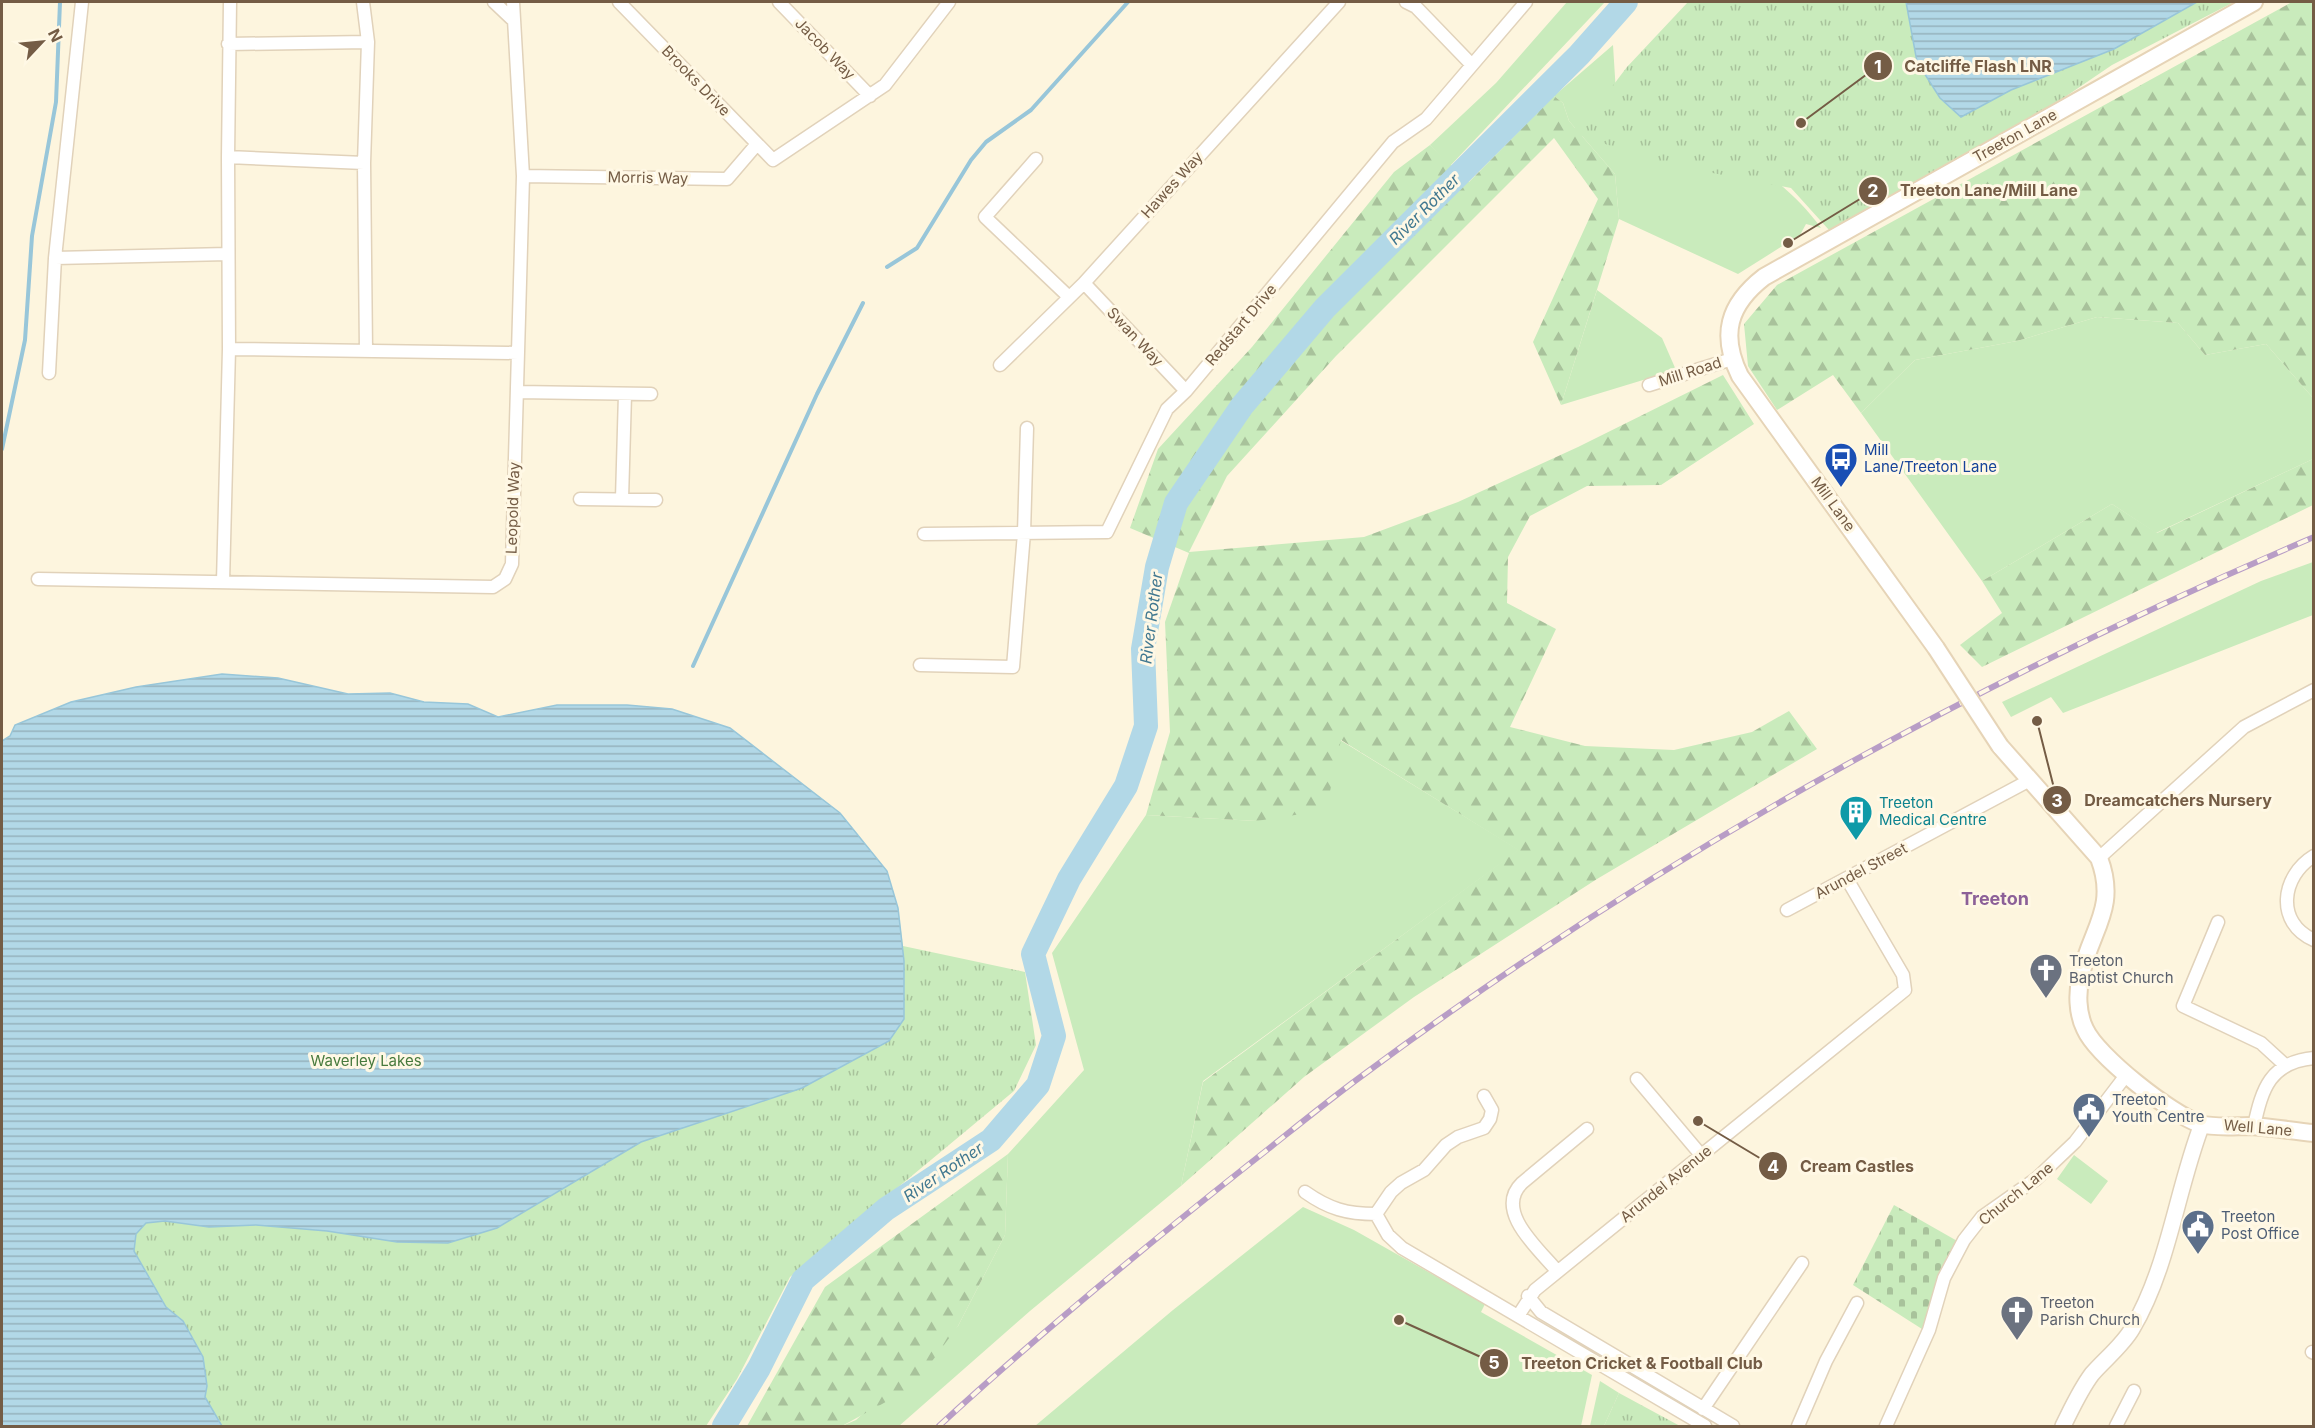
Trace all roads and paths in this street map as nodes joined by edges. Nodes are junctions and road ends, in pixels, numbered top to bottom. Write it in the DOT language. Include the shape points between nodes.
graph roads {
  1 [pos="82,2"];
  2 [pos="230,2"];
  3 [pos="363,2"];
  4 [pos="494,2"];
  5 [pos="513,2"];
  6 [pos="619,2"];
  7 [pos="779,2"];
  8 [pos="947,2"];
  9 [pos="1339,2"];
  10 [pos="1406,2"];
  11 [pos="1526,2"];
  12 [pos="2254,2"];
  13 [pos="513,20"];
  14 [pos="368,42"];
  15 [pos="228,44"];
  16 [pos="1471,64"];
  17 [pos="870,96"];
  18 [pos="757,144"];
  19 [pos="228,157"];
  20 [pos="1036,159"];
  21 [pos="364,163"];
  22 [pos="523,176"];
  23 [pos="228,254"];
  24 [pos="55,258"];
  25 [pos="1084,283"];
  26 [pos="1069,297"];
  27 [pos="229,349"];
  28 [pos="366,351"];
  29 [pos="518,353"];
  30 [pos="1732,359"];
  31 [pos="1000,365"];
  32 [pos="49,373"];
  33 [pos="1649,385"];
  34 [pos="517,392"];
  35 [pos="1186,392"];
  36 [pos="625,394"];
  37 [pos="651,394"];
  38 [pos="1027,429"];
  39 [pos="580,499"];
  40 [pos="622,499"];
  41 [pos="656,500"];
  42 [pos="1024,533"];
  43 [pos="924,534"];
  44 [pos="38,579"];
  45 [pos="223,582"];
  46 [pos="920,665"];
  47 [pos="2313,690"];
  48 [pos="2030,780"];
  49 [pos="2313,856"];
  50 [pos="2099,858"];
  51 [pos="1847,879"];
  52 [pos="1787,910"];
  53 [pos="2218,922"];
  54 [pos="2313,940"];
  55 [pos="2313,1058"];
  56 [pos="2285,1065"];
  57 [pos="2127,1074"];
  58 [pos="1637,1078"];
  59 [pos="1484,1096"];
  60 [pos="2202,1124"];
  61 [pos="2254,1126"];
  62 [pos="1587,1129"];
  63 [pos="2313,1133"];
  64 [pos="1701,1155"];
  65 [pos="1305,1192"];
  66 [pos="1376,1214"];
  67 [pos="1802,1263"];
  68 [pos="1557,1271"];
  69 [pos="1528,1296"];
  70 [pos="1857,1303"];
  71 [pos="1518,1316"];
  72 [pos="2134,1391"];
  73 [pos="1703,1408"];
  74 [pos="1705,1426"];
  75 [pos="1734,1426"];
  76 [pos="1798,1426"];
  77 [pos="1886,1426"];
  78 [pos="2063,1426"];
  79 [pos="2116,1426"];
  1 -- 24 [label="street"];
  2 -- 15 [label="street"];
  3 -- 14 [label="street"];
  4 -- 13 [label="street"];
  5 -- 13 [label="street, Leopold Way"];
  6 -- 18 [label="street, Brooks Drive"];
  7 -- 17 [label="street, Jacob Way"];
  8 -- 17 [label="street" via="885,85"];
  9 -- 25 [label="street, Hawes Way"];
  10 -- 16 [label="street" via="1416,7"];
  11 -- 16 [label="street, Redstart Drive"];
  12 -- 30 [label="main road, Treeton Lane" via="1764,277 1745,291 1735,308 1729,342"];
  13 -- 22 [label="street, Leopold Way"];
  14 -- 15 [label="street"];
  14 -- 21 [label="street"];
  15 -- 19 [label="street"];
  16 -- 35 [label="street, Redstart Drive" via="1426,118 1393,142"];
  17 -- 18 [label="street, Brooks Drive" via="773,160"];
  18 -- 22 [label="street, Morris Way" via="727,179"];
  19 -- 21 [label="street"];
  19 -- 23 [label="street"];
  20 -- 26 [label="street" via="985,217"];
  21 -- 28 [label="street"];
  22 -- 29 [label="street, Leopold Way"];
  23 -- 24 [label="street"];
  23 -- 27 [label="street"];
  24 -- 32 [label="street"];
  25 -- 26 [label="street, Hawes Way"];
  25 -- 35 [label="street, Swan Way"];
  26 -- 31 [label="street, Hawes Way"];
  27 -- 28 [label="street"];
  27 -- 45 [label="street"];
  28 -- 29 [label="street"];
  29 -- 34 [label="street, Leopold Way"];
  30 -- 33 [label="street, Mill Road"];
  30 -- 48 [label="main road, Mill Lane, bridge" via="1756,399 1936,648 2000,746"];
  34 -- 36 [label="street"];
  34 -- 45 [label="street, Leopold Way" via="512,564 505,579 493,587"];
  35 -- 42 [label="street, Redstart Drive" via="1167,410 1107,532"];
  36 -- 37 [label="street"];
  36 -- 40 [label="street"];
  38 -- 42 [label="street"];
  39 -- 40 [label="street"];
  40 -- 41 [label="street"];
  42 -- 43 [label="street, Redstart Drive"];
  42 -- 46 [label="street" via="1013,667"];
  44 -- 45 [label="street, Leopold Way"];
  47 -- 50 [label="street" via="2244,727"];
  48 -- 50 [label="main road, Mill Lane"];
  48 -- 51 [label="street, Arundel Street"];
  49 -- 54 [label="street" via="2289,880 2287,908 2294,926"];
  50 -- 57 [label="main road" via="2106,875 2106,904 2080,979 2080,1015 2094,1045"];
  51 -- 52 [label="street, Arundel Street"];
  51 -- 64 [label="street, Arundel Avenue" via="1903,975 1905,990"];
  53 -- 56 [label="street" via="2184,1006 2261,1043"];
  55 -- 56 [label="street"];
  56 -- 61 [label="street" via="2272,1076 2261,1094"];
  57 -- 60 [label="main road" via="2177,1113"];
  57 -- 77 [label="street, Church Lane" via="2068,1149 2036,1179 1982,1217 1964,1240 1944,1278 1929,1330"];
  58 -- 64 [label="street"];
  59 -- 66 [label="street" via="1492,1110 1484,1128 1446,1145 1425,1170 1391,1192"];
  60 -- 61 [label="main road, Well Lane"];
  60 -- 78 [label="street" via="2162,1265 2131,1331 2092,1375"];
  61 -- 63 [label="main road, Well Lane"];
  62 -- 68 [label="street" via="1513,1194 1517,1221"];
  64 -- 68 [label="street, Arundel Avenue"];
  65 -- 66 [label="street" via="1336,1211"];
  66 -- 71 [label="street" via="1388,1235 1402,1248"];
  67 -- 73 [label="street"];
  68 -- 69 [label="street, Arundel Avenue"];
  69 -- 71 [label="street, Arundel Avenue"];
  69 -- 73 [label="street" via="1541,1312"];
  70 -- 76 [label="street"];
  71 -- 74 [label="street"];
  72 -- 79 [label="street"];
  73 -- 75 [label="street"];
}
